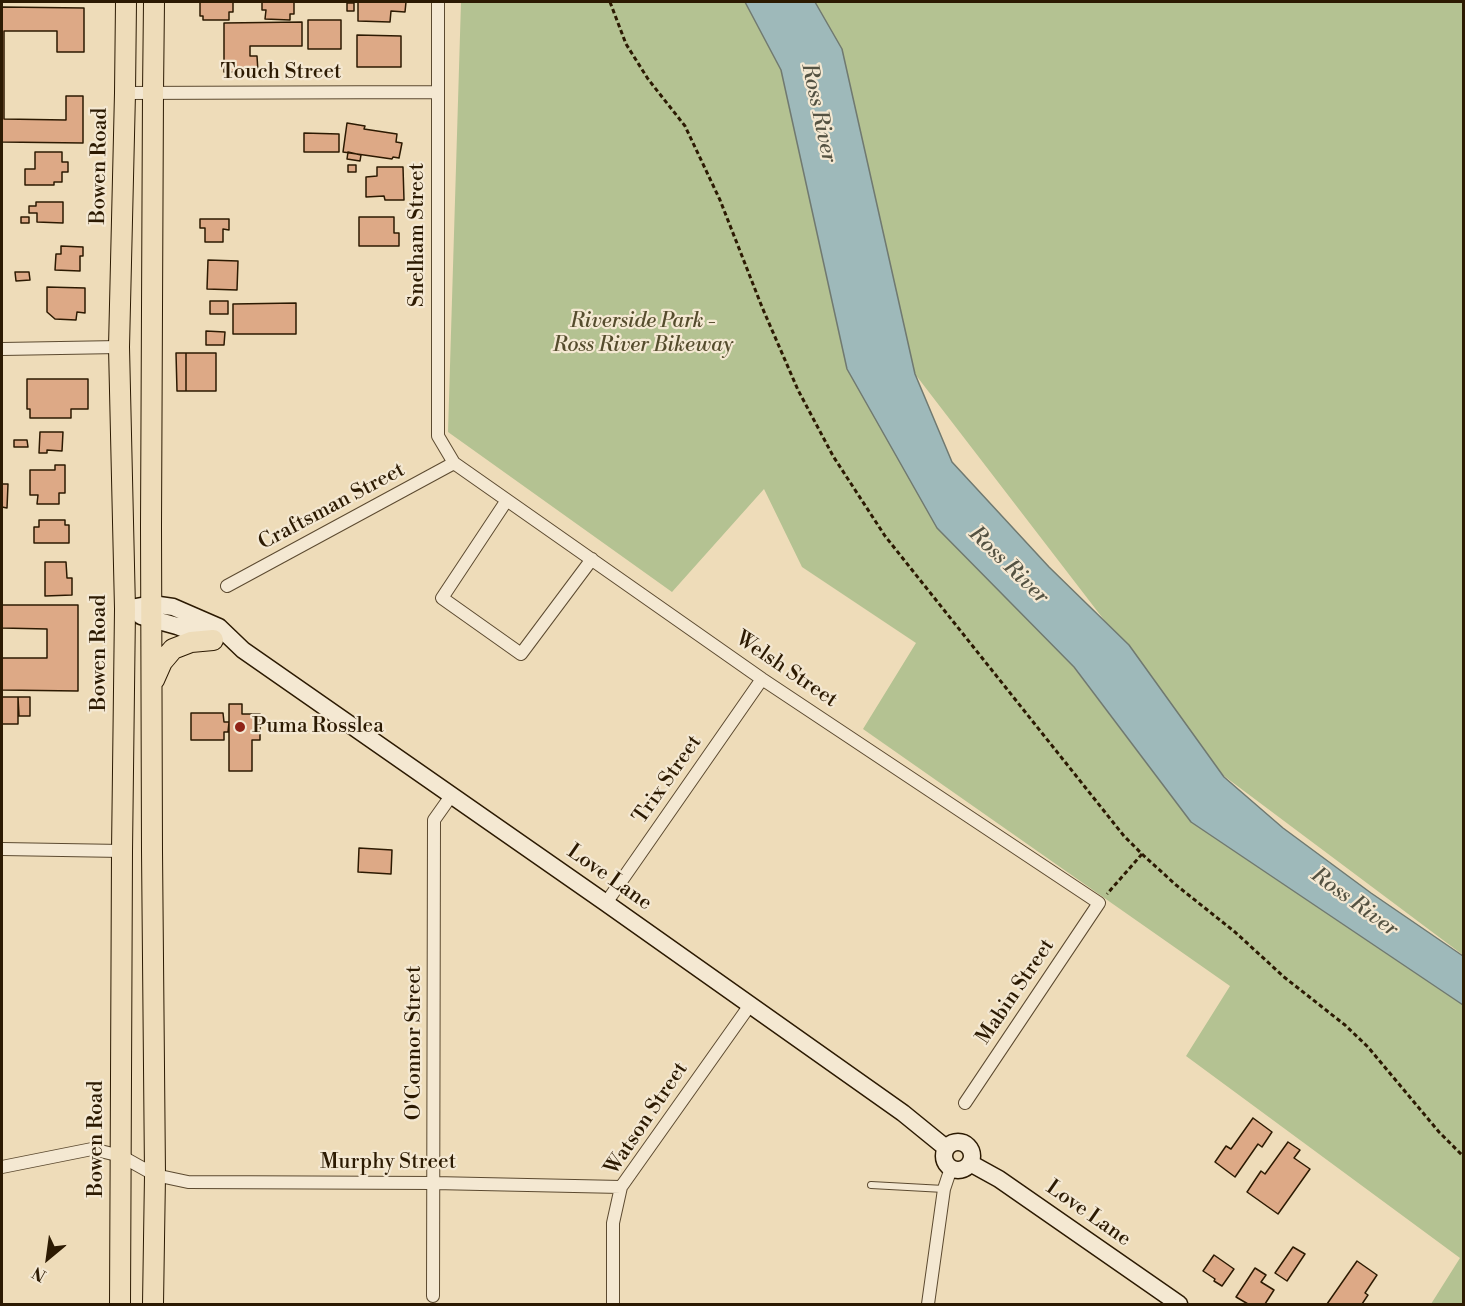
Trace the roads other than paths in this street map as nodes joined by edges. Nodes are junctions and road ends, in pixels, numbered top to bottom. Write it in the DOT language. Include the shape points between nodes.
graph roads {
  1 [pos="126,2"];
  2 [pos="154,2"];
  3 [pos="438,2"];
  4 [pos="153,92"];
  5 [pos="437,92"];
  6 [pos="126,93"];
  7 [pos="119,347"];
  8 [pos="2,348"];
  9 [pos="454,463"];
  10 [pos="507,500"];
  11 [pos="592,559"];
  12 [pos="227,586"];
  13 [pos="125,609"];
  14 [pos="152,612"];
  15 [pos="213,640"];
  16 [pos="243,650"];
  17 [pos="762,679"];
  18 [pos="152,684"];
  19 [pos="451,796"];
  20 [pos="2,849"];
  21 [pos="122,851"];
  22 [pos="606,903"];
  23 [pos="1099,903"];
  24 [pos="750,1005"];
  25 [pos="965,1103"];
  26 [pos="946,1148"];
  27 [pos="121,1156"];
  28 [pos="970,1163"];
  29 [pos="2,1167"];
  30 [pos="951,1168"];
  31 [pos="155,1175"];
  32 [pos="434,1183"];
  33 [pos="871,1185"];
  34 [pos="621,1187"];
  35 [pos="944,1189"];
  36 [pos="433,1296"];
  37 [pos="1172,1303"];
  38 [pos="120,1305"];
  39 [pos="153,1305"];
  40 [pos="613,1305"];
  41 [pos="928,1305"];
  1 -- 6 [label="main road, Bowen Road"];
  2 -- 4 [label="main road"];
  3 -- 5 [label="street, Snelham Street"];
  4 -- 5 [label="street, Touch Street"];
  4 -- 6 [label="street, Touch Street"];
  4 -- 14 [label="main road"];
  5 -- 9 [label="street, Snelham Street" via="438,436"];
  6 -- 7 [label="main road, Bowen Road"];
  7 -- 8 [label="street"];
  7 -- 13 [label="main road, Bowen Road"];
  9 -- 10 [label="street, Welsh Street"];
  9 -- 12 [label="street, Craftsman Street"];
  10 -- 11 [label="street, Welsh Street"];
  10 -- 11 [label="street" via="442,597 521,654"];
  11 -- 17 [label="street, Welsh Street"];
  13 -- 14 [label="street, Love Lane"];
  13 -- 21 [label="main road, Bowen Road"];
  14 -- 15 [label="street, Love Lane"];
  14 -- 16 [label="street, Love Lane" via="173,607 219,627"];
  14 -- 18 [label="main road"];
  15 -- 16 [label="street, Love Lane"];
  15 -- 18 [label="main road" via="173,649"];
  16 -- 19 [label="street, Love Lane"];
  17 -- 22 [label="street, Trix Street"];
  17 -- 23 [label="street, Welsh Street"];
  18 -- 31 [label="main road"];
  19 -- 22 [label="street, Love Lane"];
  19 -- 32 [label="street, O'Connor Street" via="434,820"];
  20 -- 21 [label="street"];
  21 -- 27 [label="main road, Bowen Road"];
  22 -- 24 [label="street, Love Lane"];
  23 -- 25 [label="street, Mabin Street"];
  24 -- 26 [label="street, Love Lane"];
  24 -- 34 [label="street, Watson Street"];
  26 -- 28 [label="street" via="957,1142 965,1144 971,1150"];
  26 -- 30 [label="street" via="944,1159"];
  27 -- 29 [label="street, Murphy Street" via="92,1149"];
  27 -- 31 [label="street, Murphy Street"];
  27 -- 38 [label="main road, Bowen Road"];
  28 -- 30 [label="street" via="959,1170"];
  28 -- 37 [label="street, Love Lane" via="999,1179"];
  30 -- 35 [label="street"];
  31 -- 32 [label="street, Murphy Street" via="188,1182"];
  31 -- 39 [label="main road"];
  32 -- 34 [label="street, Murphy Street"];
  32 -- 36 [label="street, O'Connor Street"];
  33 -- 35 [label="lane"];
  34 -- 40 [label="street, Watson Street" via="613,1223"];
  35 -- 41 [label="street"];
}
